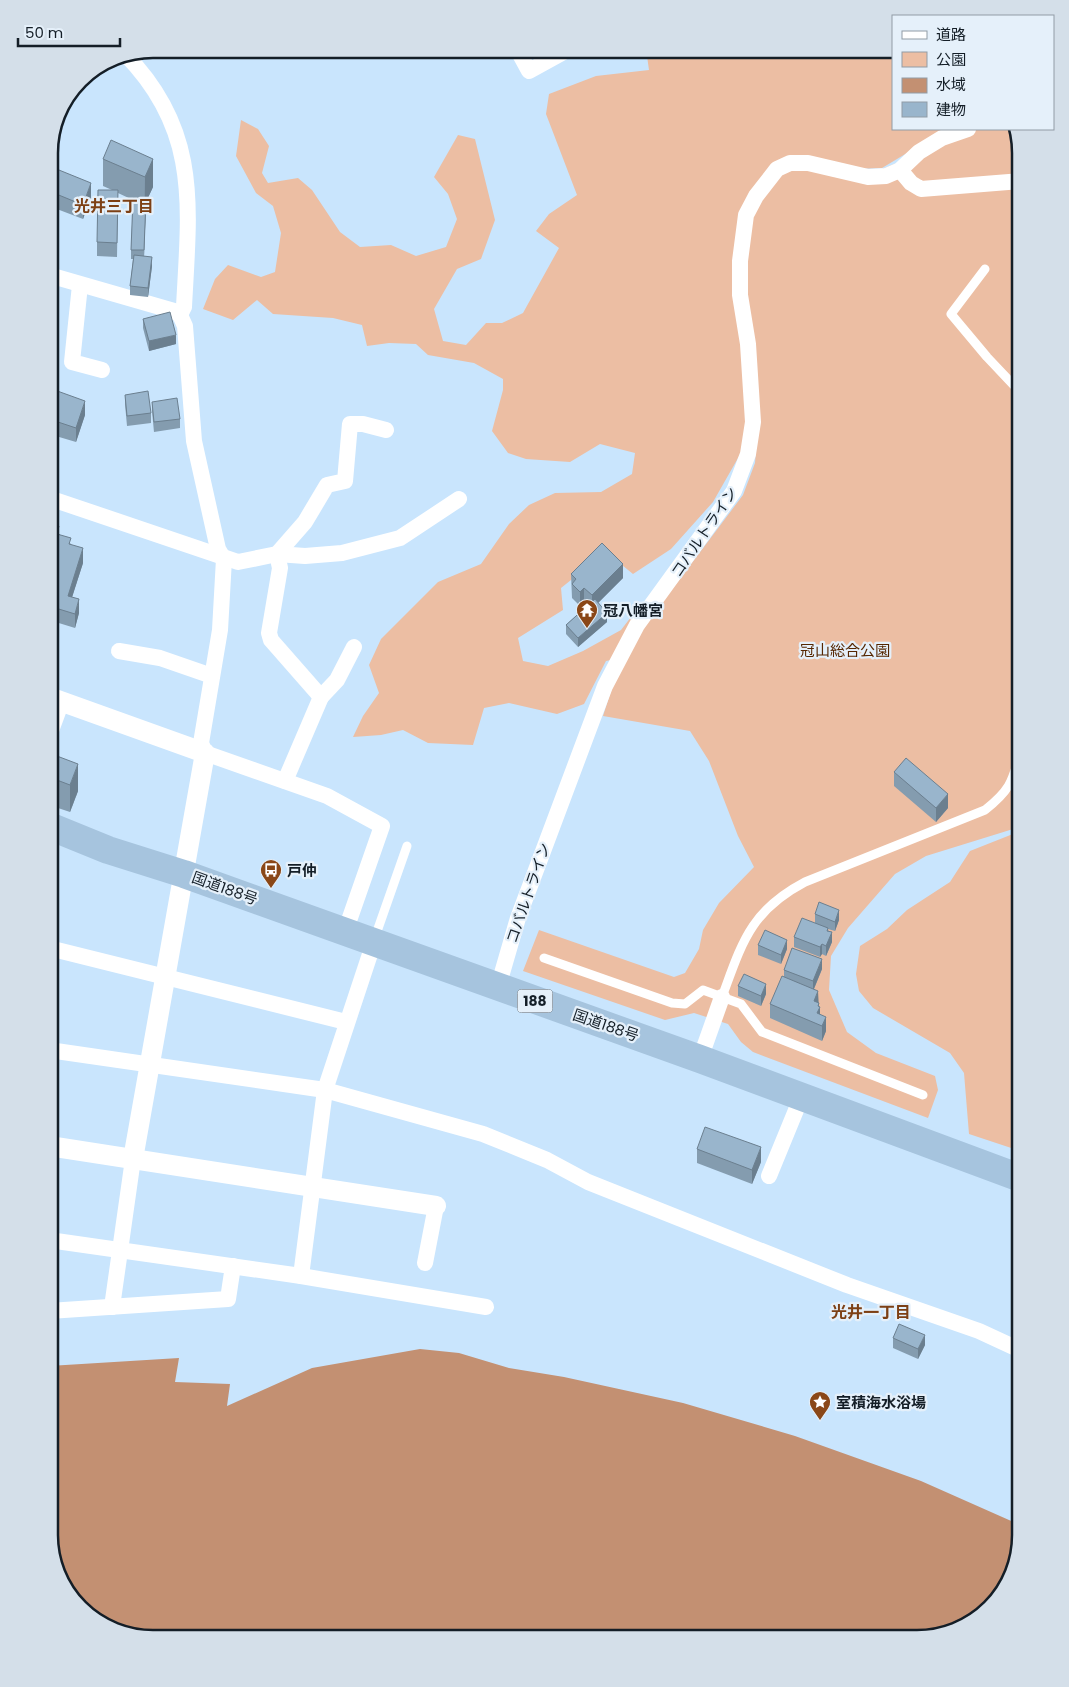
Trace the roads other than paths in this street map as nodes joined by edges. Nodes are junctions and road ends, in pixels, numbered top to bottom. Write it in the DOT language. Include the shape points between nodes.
graph roads {
  1 [pos="522,58"];
  2 [pos="553,58"];
  3 [pos="130,60"];
  4 [pos="965,130"];
  5 [pos="900,170"];
  6 [pos="1012,182"];
  7 [pos="985,269"];
  8 [pos="58,278"];
  9 [pos="80,285"];
  10 [pos="180,315"];
  11 [pos="102,370"];
  12 [pos="1012,384"];
  13 [pos="386,430"];
  14 [pos="459,499"];
  15 [pos="58,501"];
  16 [pos="277,554"];
  17 [pos="224,559"];
  18 [pos="354,647"];
  19 [pos="119,651"];
  20 [pos="212,676"];
  21 [pos="321,697"];
  22 [pos="58,700"];
  23 [pos="205,752"];
  24 [pos="1012,780"];
  25 [pos="285,781"];
  26 [pos="58,830"];
  27 [pos="407,846"];
  28 [pos="184,874"];
  29 [pos="345,932"];
  30 [pos="374,942"];
  31 [pos="58,950"];
  32 [pos="544,958"];
  33 [pos="165,978"];
  34 [pos="498,987"];
  35 [pos="722,998"];
  36 [pos="346,1022"];
  37 [pos="58,1051"];
  38 [pos="700,1059"];
  39 [pos="149,1065"];
  40 [pos="325,1090"];
  41 [pos="923,1095"];
  42 [pos="801,1098"];
  43 [pos="58,1147"];
  44 [pos="133,1159"];
  45 [pos="1012,1175"];
  46 [pos="770,1176"];
  47 [pos="311,1186"];
  48 [pos="436,1206"];
  49 [pos="58,1241"];
  50 [pos="119,1250"];
  51 [pos="425,1263"];
  52 [pos="233,1266"];
  53 [pos="301,1276"];
  54 [pos="112,1307"];
  55 [pos="486,1307"];
  56 [pos="58,1310"];
  57 [pos="1012,1346"];
  1 -- 2 [label="street" via="529,72"];
  3 -- 10 [label="street" via="158,92 185,160 188,232 184,307"];
  4 -- 5 [label="street, コバルトライン" via="942,138 919,152"];
  5 -- 6 [label="street" via="910,183 921,189"];
  5 -- 34 [label="street, コバルトライン" via="886,176 868,177 808,163 790,163 777,169 746,215 740,261 740,295 748,344 753,422 748,454 734,491 637,626 605,686 518,918"];
  7 -- 12 [label="lane" via="951,314"];
  8 -- 9 [label="street"];
  9 -- 10 [label="street"];
  9 -- 11 [label="street" via="72,362"];
  10 -- 17 [label="street" via="185,326 194,441 218,549"];
  13 -- 16 [label="street" via="350,424 345,482 327,485 304,522"];
  14 -- 16 [label="street" via="400,538 342,553"];
  15 -- 17 [label="street"];
  16 -- 17 [label="street" via="238,562"];
  16 -- 21 [label="street" via="280,568 269,633 271,640"];
  17 -- 20 [label="street" via="220,630"];
  18 -- 21 [label="street" via="337,680"];
  19 -- 20 [label="street" via="160,658"];
  20 -- 23 [label="street" via="201,743"];
  21 -- 25 [label="street"];
  22 -- 23 [label="street"];
  23 -- 25 [label="street"];
  23 -- 28 [label="street"];
  24 -- 35 [label="lane" via="1005,794 985,810 786,892 767,907 743,940"];
  25 -- 29 [label="street" via="326,796 382,826"];
  26 -- 28 [label="highway, 国道188号 / 188" via="108,850"];
  27 -- 30 [label="lane"];
  28 -- 29 [label="highway, 国道188号 / 188"];
  28 -- 33 [label="street"];
  29 -- 30 [label="highway, 国道188号 / 188"];
  30 -- 34 [label="highway, 国道188号 / 188"];
  30 -- 36 [label="street"];
  31 -- 33 [label="street"];
  32 -- 35 [label="lane" via="672,1003 684,1004 703,990"];
  33 -- 36 [label="street"];
  33 -- 39 [label="street"];
  34 -- 38 [label="highway, 国道188号 / 188"];
  35 -- 38 [label="street"];
  35 -- 41 [label="lane" via="740,1004 762,1032"];
  36 -- 40 [label="street"];
  37 -- 39 [label="street"];
  38 -- 42 [label="highway, 国道188号 / 188"];
  39 -- 40 [label="street"];
  39 -- 44 [label="street"];
  40 -- 47 [label="street"];
  40 -- 57 [label="street" via="483,1134 548,1160 588,1182"];
  42 -- 45 [label="highway, 国道188号 / 188"];
  42 -- 46 [label="street"];
  43 -- 44 [label="street"];
  44 -- 47 [label="street"];
  44 -- 50 [label="street"];
  47 -- 48 [label="street"];
  47 -- 53 [label="street"];
  48 -- 51 [label="street"];
  49 -- 50 [label="street"];
  50 -- 52 [label="street"];
  50 -- 54 [label="street"];
  52 -- 53 [label="street"];
  52 -- 54 [label="street" via="228,1299"];
  53 -- 55 [label="street"];
  54 -- 56 [label="street"];
}
